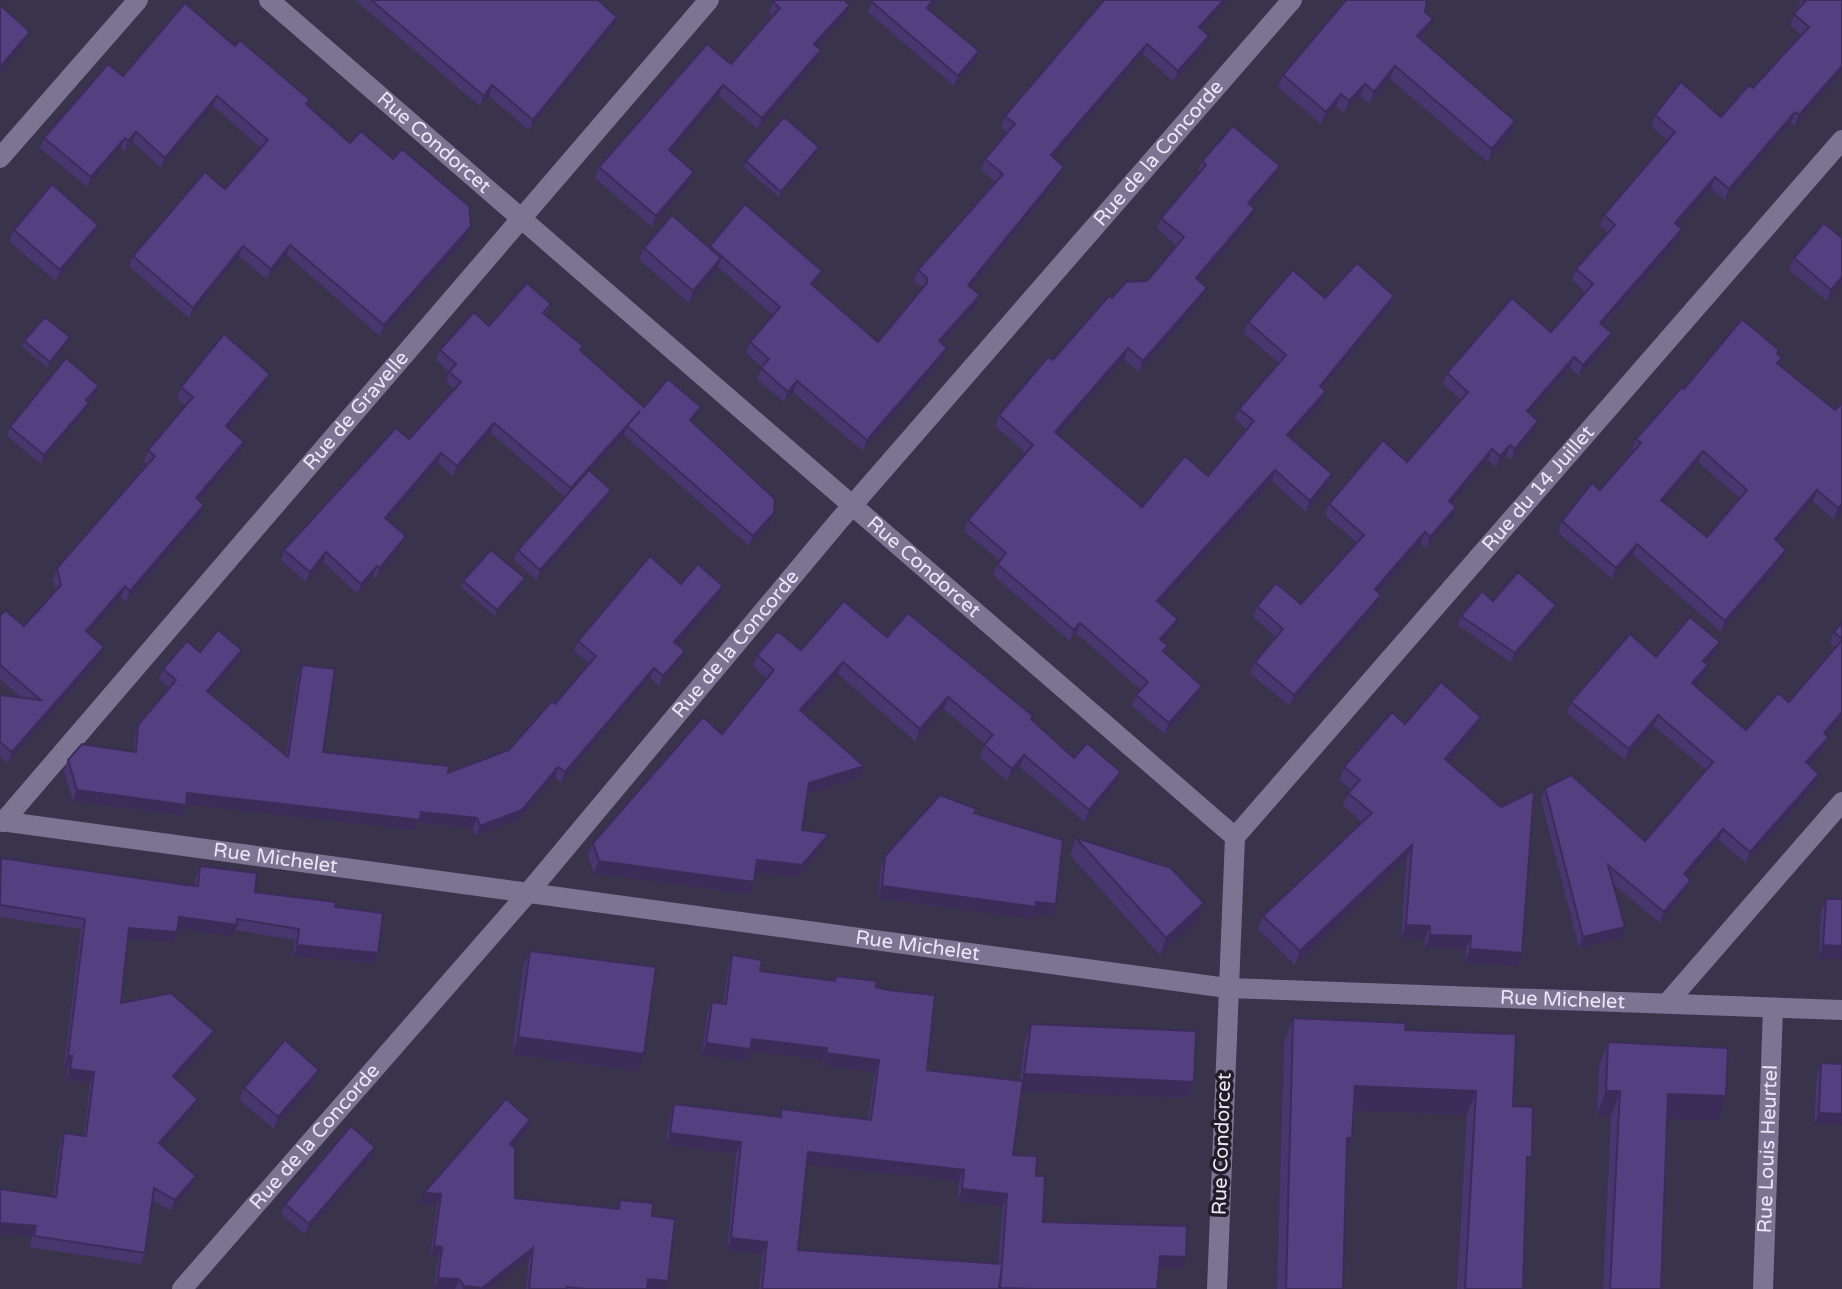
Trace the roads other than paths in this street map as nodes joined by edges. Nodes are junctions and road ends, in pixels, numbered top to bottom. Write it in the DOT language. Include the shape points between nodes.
graph roads {
  1 [pos="138,0"];
  2 [pos="269,0"];
  3 [pos="709,0"];
  4 [pos="1292,0"];
  5 [pos="1842,140"];
  6 [pos="0,158"];
  7 [pos="521,217"];
  8 [pos="851,507"];
  9 [pos="1842,802"];
  10 [pos="1,821"];
  11 [pos="1235,837"];
  12 [pos="528,893"];
  13 [pos="1227,988"];
  14 [pos="1668,1002"];
  15 [pos="1773,1008"];
  16 [pos="1842,1010"];
  17 [pos="182,1289"];
  18 [pos="1217,1289"];
  19 [pos="1763,1289"];
  1 -- 6 [label="street"];
  2 -- 7 [label="street, Rue Condorcet"];
  3 -- 7 [label="street, Rue de Gravelle"];
  4 -- 8 [label="street, Rue de la Concorde"];
  5 -- 11 [label="street, Rue du 14 Juillet"];
  7 -- 8 [label="street, Rue Condorcet"];
  7 -- 10 [label="street, Rue de Gravelle"];
  8 -- 11 [label="street, Rue Condorcet"];
  8 -- 12 [label="street, Rue de la Concorde"];
  9 -- 14 [label="street"];
  10 -- 12 [label="street, Rue Michelet"];
  11 -- 13 [label="street, Rue Condorcet"];
  12 -- 13 [label="street, Rue Michelet"];
  12 -- 17 [label="street, Rue de la Concorde"];
  13 -- 14 [label="street, Rue Michelet"];
  13 -- 18 [label="street, Rue Condorcet"];
  14 -- 15 [label="street, Rue Michelet"];
  15 -- 16 [label="street, Rue Michelet"];
  15 -- 19 [label="street, Rue Louis Heurtel"];
}
